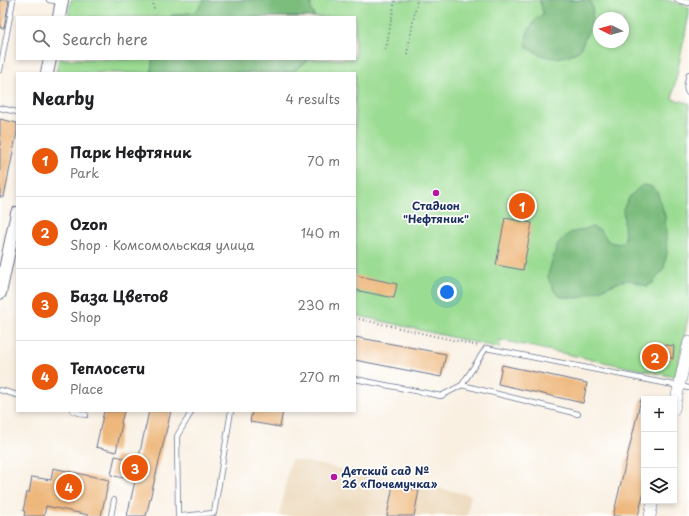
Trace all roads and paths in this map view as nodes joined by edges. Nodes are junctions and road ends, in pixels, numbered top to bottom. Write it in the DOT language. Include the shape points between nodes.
graph roads {
  1 [pos="13,0"];
  2 [pos="49,0"];
  3 [pos="153,0"];
  4 [pos="395,0"];
  5 [pos="417,0"];
  6 [pos="677,0"];
  7 [pos="62,1"];
  8 [pos="689,3"];
  9 [pos="154,10"];
  10 [pos="59,16"];
  11 [pos="386,49"];
  12 [pos="407,54"];
  13 [pos="50,60"];
  14 [pos="0,70"];
  15 [pos="47,72"];
  16 [pos="689,74"];
  17 [pos="689,94"];
  18 [pos="0,108"];
  19 [pos="16,112"];
  20 [pos="16,218"];
  21 [pos="0,293"];
  22 [pos="356,318"];
  23 [pos="689,342"];
  24 [pos="486,348"];
  25 [pos="356,380"];
  26 [pos="462,385"];
  27 [pos="684,387"];
  28 [pos="0,390"];
  29 [pos="16,395"];
  30 [pos="677,402"];
  31 [pos="78,412"];
  32 [pos="191,412"];
  33 [pos="231,412"];
  34 [pos="86,414"];
  35 [pos="578,414"];
  36 [pos="114,500"];
  37 [pos="653,504"];
  38 [pos="111,516"];
  39 [pos="178,516"];
  40 [pos="181,516"];
  41 [pos="650,516"];
  1 -- 14 [label="lane"];
  2 -- 7 [label="lane"];
  3 -- 9 [label="path"];
  4 -- 11 [label="path"];
  5 -- 12 [label="path"];
  6 -- 8 [label="lane"];
  7 -- 10 [label="main road"];
  13 -- 15 [label="main road"];
  16 -- 17 [label="lane" via="686,89"];
  18 -- 19 [label="lane"];
  20 -- 21 [label="main road"];
  22 -- 24 [label="path"];
  23 -- 27 [label="street"];
  24 -- 26 [label="lane"];
  24 -- 27 [label="lane"];
  25 -- 26 [label="lane" via="441,396"];
  26 -- 35 [label="lane"];
  27 -- 30 [label="street"];
  28 -- 29 [label="lane"];
  31 -- 34 [label="lane"];
  32 -- 39 [label="lane" via="177,436"];
  33 -- 40 [label="lane" via="214,513"];
  36 -- 38 [label="lane"];
  37 -- 41 [label="street"];
}
